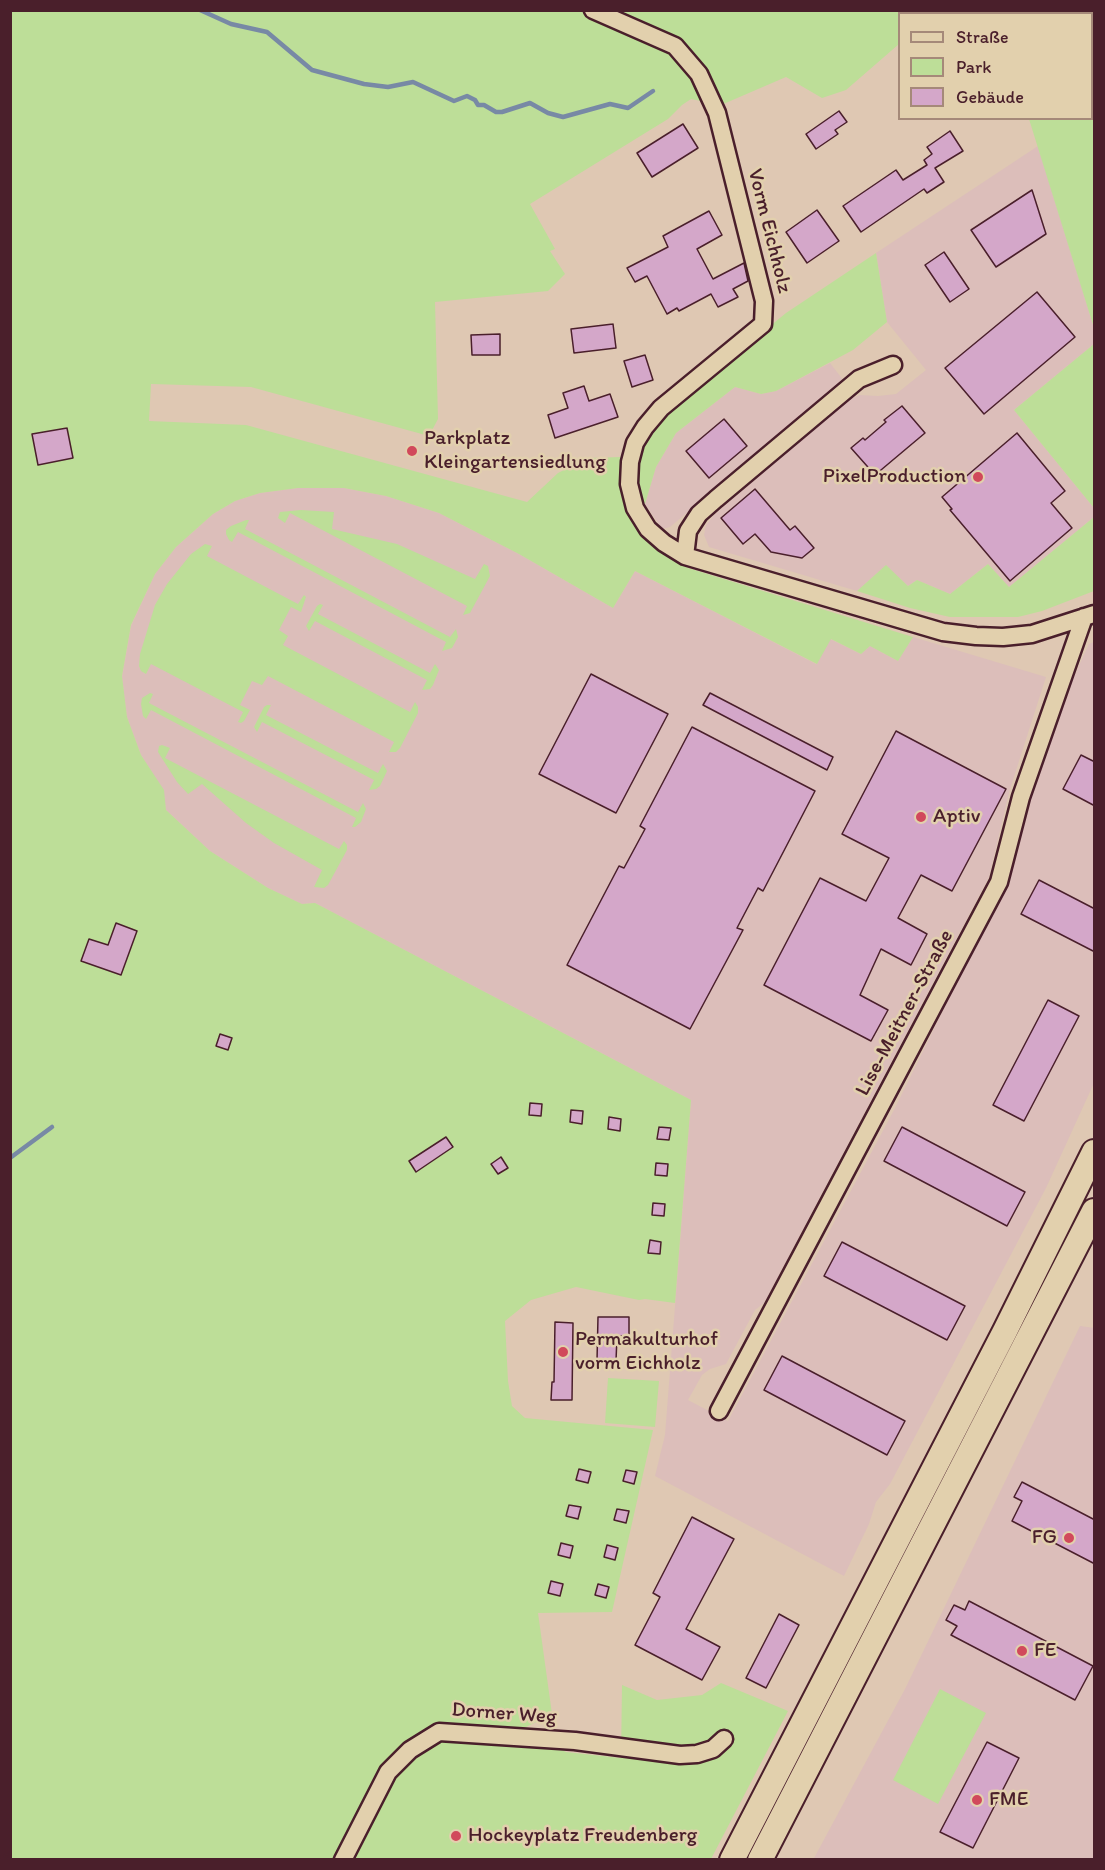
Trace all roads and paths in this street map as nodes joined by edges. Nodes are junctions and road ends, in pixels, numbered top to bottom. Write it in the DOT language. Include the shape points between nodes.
graph roads {
  1 [pos="593,10"];
  2 [pos="894,365"];
  3 [pos="685,556"];
  4 [pos="1089,616"];
  5 [pos="1095,1152"];
  6 [pos="1095,1211"];
  7 [pos="719,1411"];
  8 [pos="724,1739"];
  9 [pos="804,1775"];
  10 [pos="732,1856"];
  11 [pos="343,1860"];
  12 [pos="760,1860"];
  13 [pos="779,1860"];
  1 -- 3 [label="street, Vorm Eichholz" via="675,46 699,74 717,113 764,301 763,324 660,408 635,443 629,484 635,508 648,529"];
  2 -- 3 [label="street" via="859,379 699,514 688,531"];
  3 -- 4 [label="street, Vorm Eichholz" via="957,634 1032,634"];
  4 -- 7 [label="street, Lise-Meitner-Straße" via="1021,797 999,882"];
  5 -- 10 [label="highway"];
  6 -- 9 [label="highway"];
  8 -- 11 [label="street, Dorner Weg" via="712,1749 680,1755 439,1732 410,1750 388,1772"];
  9 -- 12 [label="highway"];
  9 -- 13 [label="highway" via="792,1832"];
}
